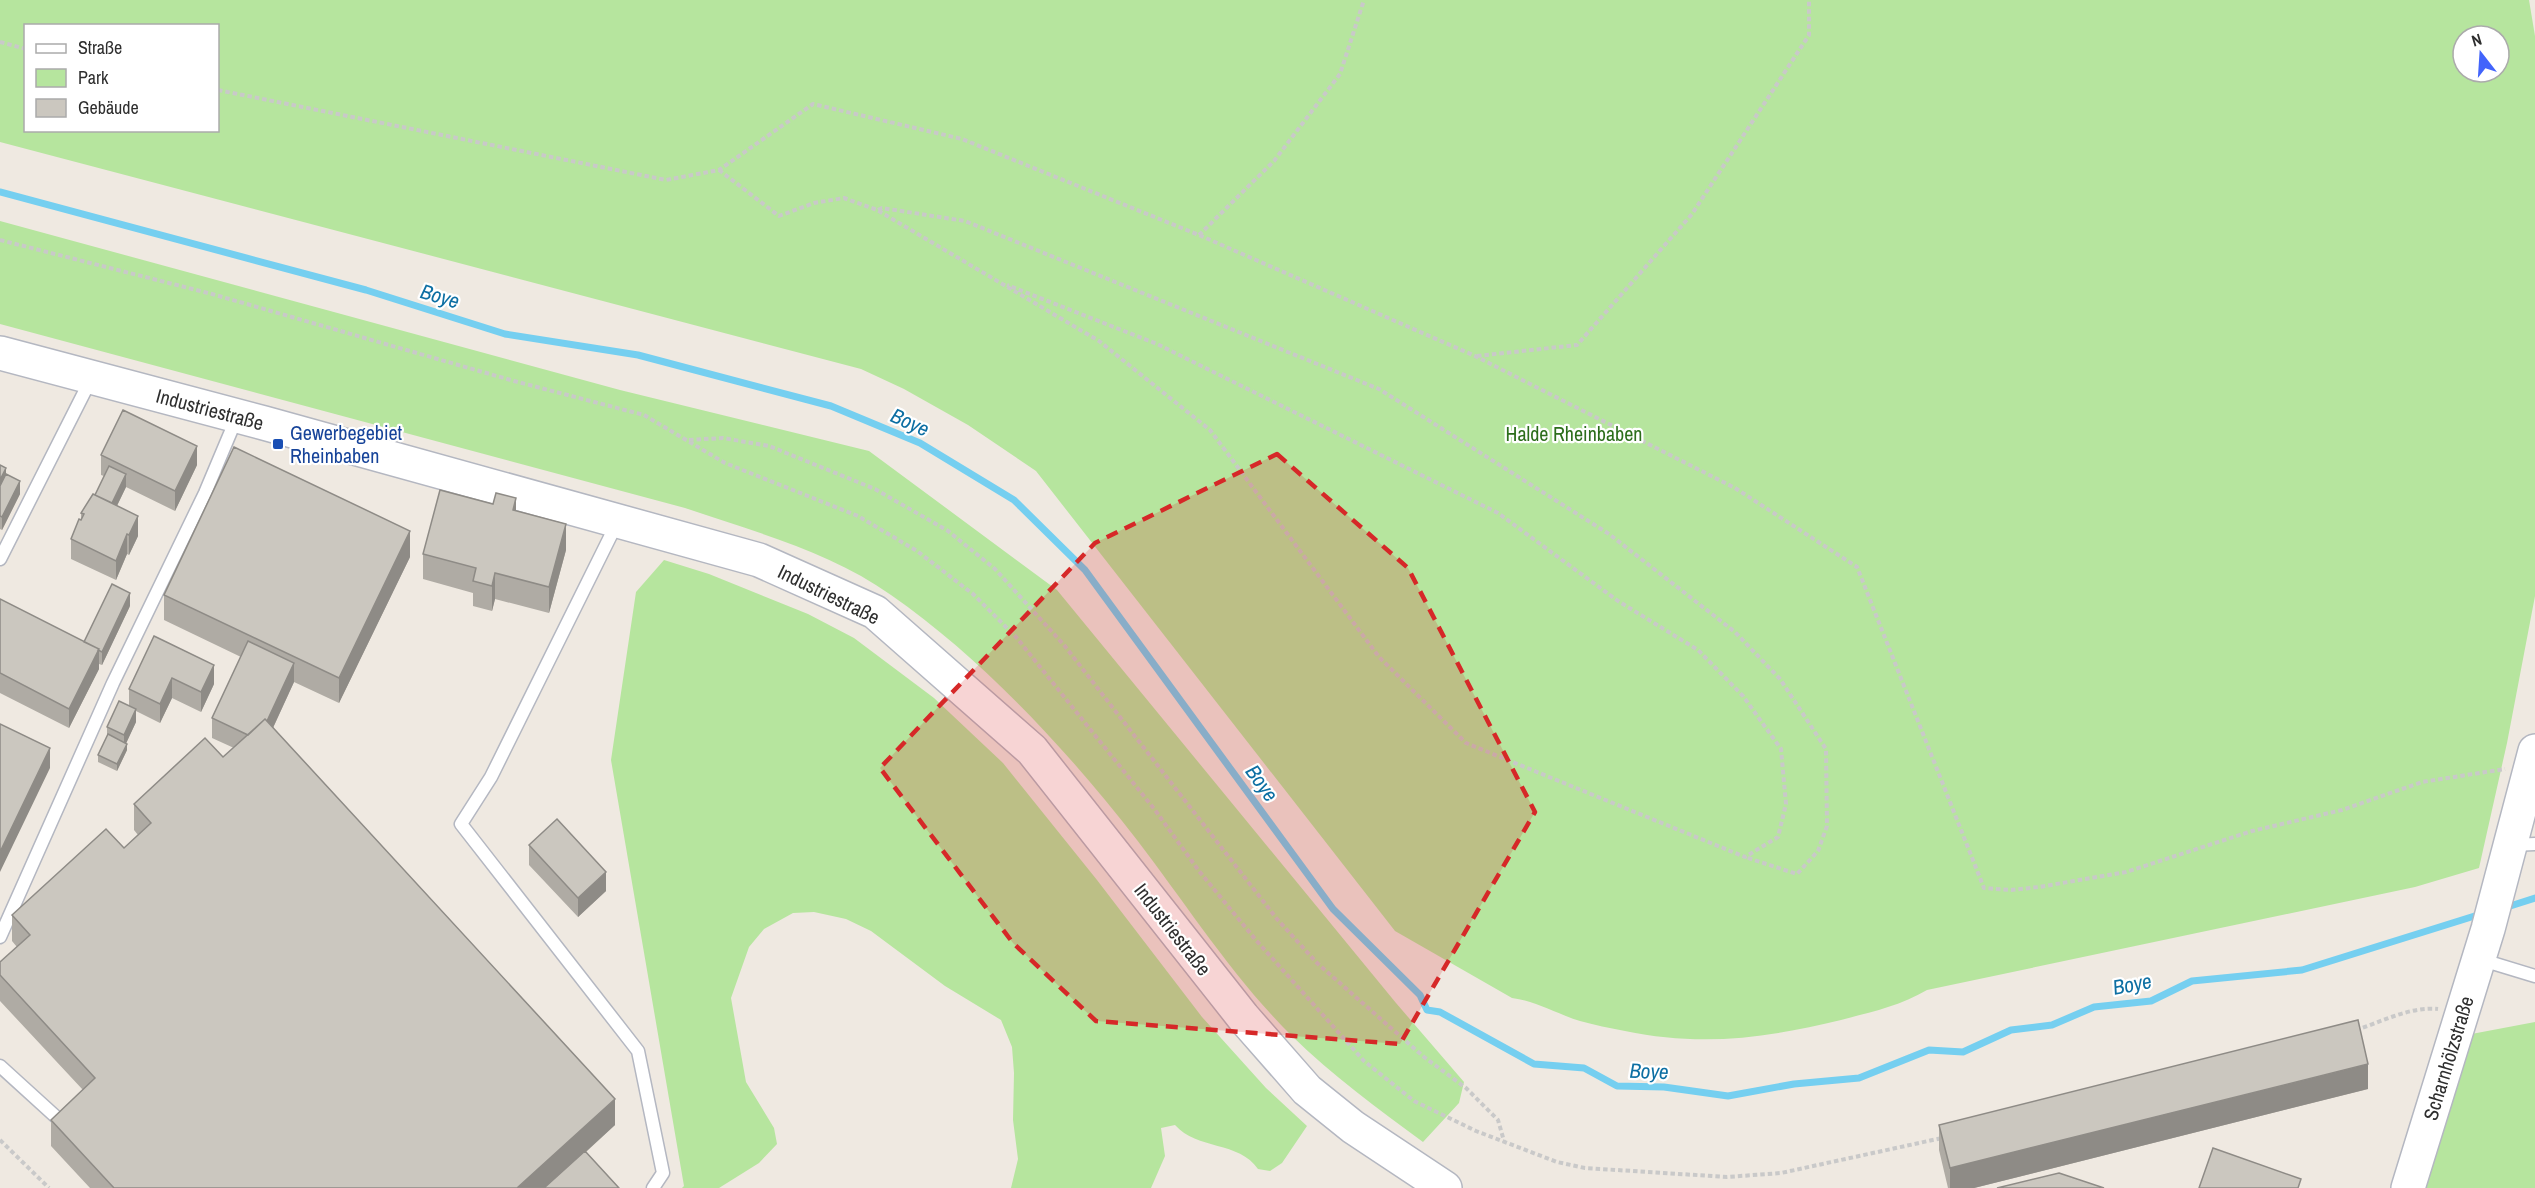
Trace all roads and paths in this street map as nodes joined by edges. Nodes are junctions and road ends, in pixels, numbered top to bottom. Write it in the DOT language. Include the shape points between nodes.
graph roads {
  1 [pos="1364,0"];
  2 [pos="1809,0"];
  3 [pos="0,42"];
  4 [pos="24,48"];
  5 [pos="219,90"];
  6 [pos="719,170"];
  7 [pos="877,210"];
  8 [pos="1199,235"];
  9 [pos="0,240"];
  10 [pos="1007,285"];
  11 [pos="0,353"];
  12 [pos="1475,356"];
  13 [pos="92,378"];
  14 [pos="237,416"];
  15 [pos="689,440"];
  16 [pos="617,521"];
  17 [pos="0,559"];
  18 [pos="2534,758"];
  19 [pos="2523,844"];
  20 [pos="1745,857"];
  21 [pos="0,937"];
  22 [pos="2479,959"];
  23 [pos="2535,976"];
  24 [pos="2462,1012"];
  25 [pos="2346,1033"];
  26 [pos="0,1066"];
  27 [pos="69,1128"];
  28 [pos="1953,1135"];
  29 [pos="0,1140"];
  30 [pos="1504,1142"];
  31 [pos="49,1188"];
  32 [pos="653,1188"];
  33 [pos="1445,1188"];
  34 [pos="2408,1188"];
  1 -- 8 [label="path" via="1340,74 1274,161"];
  2 -- 12 [label="path" via="1809,35 1692,214 1577,345"];
  3 -- 4 [label="path"];
  5 -- 6 [label="path" via="666,180"];
  6 -- 7 [label="path" via="779,216 814,203 844,198"];
  6 -- 8 [label="path" via="813,104 962,139"];
  7 -- 10 [label="path"];
  7 -- 20 [label="path" via="965,221 1379,389 1609,534 1735,633 1780,679 1826,748 1827,826 1818,851 1797,874"];
  8 -- 12 [label="path"];
  9 -- 15 [label="path" via="212,294 644,415"];
  10 -- 20 [label="path" via="1099,341 1210,430 1379,657 1466,743"];
  10 -- 20 [label="path" via="1157,344 1497,513 1618,601 1698,650 1743,696 1781,749 1786,804 1778,837"];
  11 -- 13 [label="street, Industriestraße"];
  12 -- 18 [label="path" via="1734,488 1857,567 1984,888 2038,887 2126,872 2252,831 2342,810 2422,782"];
  13 -- 14 [label="street, Industriestraße"];
  13 -- 17 [label="lane"];
  14 -- 16 [label="street, Industriestraße"];
  14 -- 21 [label="lane"];
  15 -- 30 [label="path" via="725,463 858,516 917,551 973,594 1016,637 1155,810 1198,871 1364,1061 1414,1101"];
  15 -- 30 [label="path" via="723,438 769,446 875,489 948,531 995,569 1064,645 1285,928 1383,1023 1466,1088 1498,1120"];
  16 -- 32 [label="lane" via="491,777 461,824 638,1051 663,1173"];
  16 -- 33 [label="street, Industriestraße" via="759,560 875,612 1032,750 1243,1017 1307,1090 1353,1127"];
  18 -- 19 [label="street, Scharnhölzstraße"];
  19 -- 22 [label="street, Scharnhölzstraße" via="2498,896"];
  22 -- 23 [label="lane"];
  22 -- 24 [label="street, Scharnhölzstraße"];
  24 -- 25 [label="path" via="2429,1008"];
  24 -- 34 [label="street, Scharnhölzstraße"];
  26 -- 27 [label="lane"];
  28 -- 30 [label="path" via="1781,1173 1727,1177 1585,1168"];
  29 -- 31 [label="path"];
}
